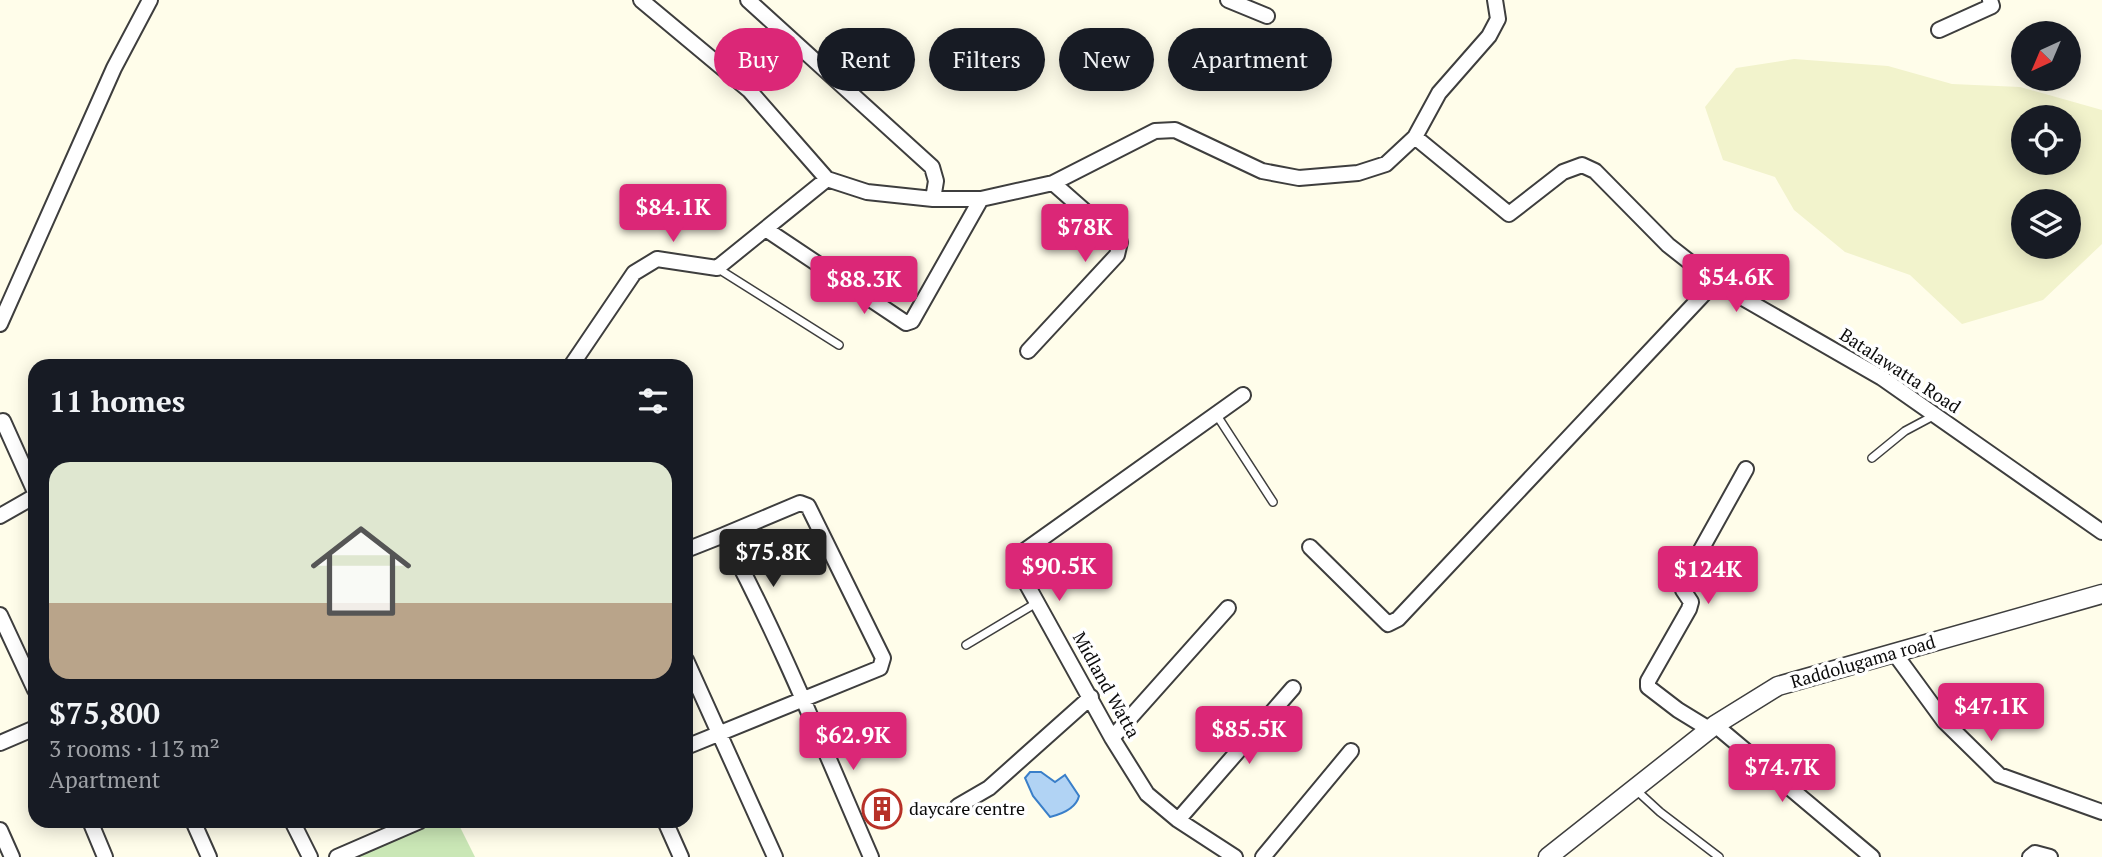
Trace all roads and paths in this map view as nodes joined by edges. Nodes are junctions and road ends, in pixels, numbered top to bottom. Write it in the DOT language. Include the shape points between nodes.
graph roads {
  1 [pos="149,0"];
  2 [pos="641,0"];
  3 [pos="748,0"];
  4 [pos="1228,0"];
  5 [pos="1990,0"];
  6 [pos="1497,1"];
  7 [pos="1267,16"];
  8 [pos="1939,30"];
  9 [pos="1415,137"];
  10 [pos="827,179"];
  11 [pos="1053,183"];
  12 [pos="981,198"];
  13 [pos="933,199"];
  14 [pos="766,230"];
  15 [pos="717,268"];
  16 [pos="1715,282"];
  17 [pos="0,324"];
  18 [pos="839,345"];
  19 [pos="1028,351"];
  20 [pos="576,359"];
  21 [pos="1243,395"];
  22 [pos="1216,413"];
  23 [pos="1936,415"];
  24 [pos="3,421"];
  25 [pos="1871,458"];
  26 [pos="1746,469"];
  27 [pos="28,478"];
  28 [pos="28,498"];
  29 [pos="1273,502"];
  30 [pos="0,516"];
  31 [pos="2102,533"];
  32 [pos="724,535"];
  33 [pos="693,547"];
  34 [pos="1310,547"];
  35 [pos="2102,594"];
  36 [pos="1038,602"];
  37 [pos="1228,608"];
  38 [pos="0,615"];
  39 [pos="966,645"];
  40 [pos="1895,654"];
  41 [pos="28,675"];
  42 [pos="693,676"];
  43 [pos="1293,688"];
  44 [pos="1091,697"];
  45 [pos="802,700"];
  46 [pos="1712,727"];
  47 [pos="28,731"];
  48 [pos="719,734"];
  49 [pos="1112,738"];
  50 [pos="0,743"];
  51 [pos="693,744"];
  52 [pos="1352,751"];
  53 [pos="1635,789"];
  54 [pos="958,806"];
  55 [pos="2102,812"];
  56 [pos="1178,820"];
  57 [pos="93,828"];
  58 [pos="196,828"];
  59 [pos="296,828"];
  60 [pos="389,828"];
  61 [pos="668,828"];
  62 [pos="0,830"];
  63 [pos="12,857"];
  64 [pos="105,857"];
  65 [pos="209,857"];
  66 [pos="310,857"];
  67 [pos="337,857"];
  68 [pos="681,857"];
  69 [pos="775,857"];
  70 [pos="871,857"];
  71 [pos="1234,857"];
  72 [pos="1263,857"];
  73 [pos="1548,857"];
  74 [pos="1719,857"];
  75 [pos="1872,857"];
  76 [pos="2031,857"];
  77 [pos="2050,857"];
  1 -- 17 [label="street"];
  2 -- 10 [label="street" via="749,90"];
  3 -- 13 [label="street" via="932,167 936,181"];
  4 -- 7 [label="street"];
  5 -- 8 [label="street" via="1992,6"];
  6 -- 9 [label="street" via="1499,19 1489,36 1439,93"];
  9 -- 11 [label="street" via="1386,164 1358,173 1299,178 1262,171 1175,130 1155,131"];
  9 -- 16 [label="street, Batalawatta Road" via="1509,214 1563,172 1582,165 1595,171 1668,245"];
  10 -- 13 [label="street" via="867,192"];
  10 -- 14 [label="street"];
  11 -- 12 [label="street"];
  11 -- 19 [label="street" via="1120,242 1117,255"];
  12 -- 13 [label="street"];
  12 -- 14 [label="street" via="912,321 906,323"];
  14 -- 15 [label="street"];
  15 -- 18 [label="lane"];
  15 -- 20 [label="street" via="657,259 634,273"];
  16 -- 23 [label="street, Batalawatta Road" via="1882,377"];
  16 -- 34 [label="street" via="1398,619 1388,624"];
  21 -- 22 [label="street, Midland Watta"];
  22 -- 29 [label="lane"];
  22 -- 36 [label="street, Midland Watta" via="1020,554 1020,572"];
  23 -- 25 [label="lane" via="1905,431"];
  23 -- 31 [label="street, Batalawatta Road"];
  24 -- 27 [label="street"];
  26 -- 46 [label="street" via="1687,575 1683,590 1691,602 1689,609 1648,681 1648,687 1678,710"];
  28 -- 30 [label="street"];
  32 -- 33 [label="street"];
  32 -- 45 [label="street" via="758,596"];
  32 -- 45 [label="street" via="800,503 808,506 838,562 883,658 880,668"];
  35 -- 40 [label="street, Raddolugama road"];
  36 -- 39 [label="lane"];
  36 -- 44 [label="street, Midland Watta"];
  37 -- 49 [label="street"];
  38 -- 41 [label="street"];
  40 -- 46 [label="street, Raddolugama road" via="1778,686"];
  40 -- 55 [label="street" via="1944,721 1999,775"];
  42 -- 48 [label="street"];
  43 -- 56 [label="street"];
  44 -- 49 [label="street, Midland Watta"];
  44 -- 54 [label="street" via="989,788"];
  45 -- 48 [label="street"];
  45 -- 70 [label="street"];
  46 -- 53 [label="street, Raddolugama road"];
  46 -- 75 [label="street"];
  47 -- 50 [label="street"];
  48 -- 51 [label="street"];
  48 -- 69 [label="street"];
  49 -- 56 [label="street, Midland Watta" via="1147,794"];
  52 -- 72 [label="street"];
  53 -- 73 [label="street, Raddolugama road"];
  53 -- 74 [label="lane"];
  56 -- 71 [label="street, Midland Watta"];
  57 -- 64 [label="street"];
  58 -- 65 [label="street"];
  59 -- 66 [label="street"];
  60 -- 67 [label="street"];
  61 -- 68 [label="street"];
  62 -- 63 [label="street"];
  76 -- 77 [label="street" via="2035,853"];
}
